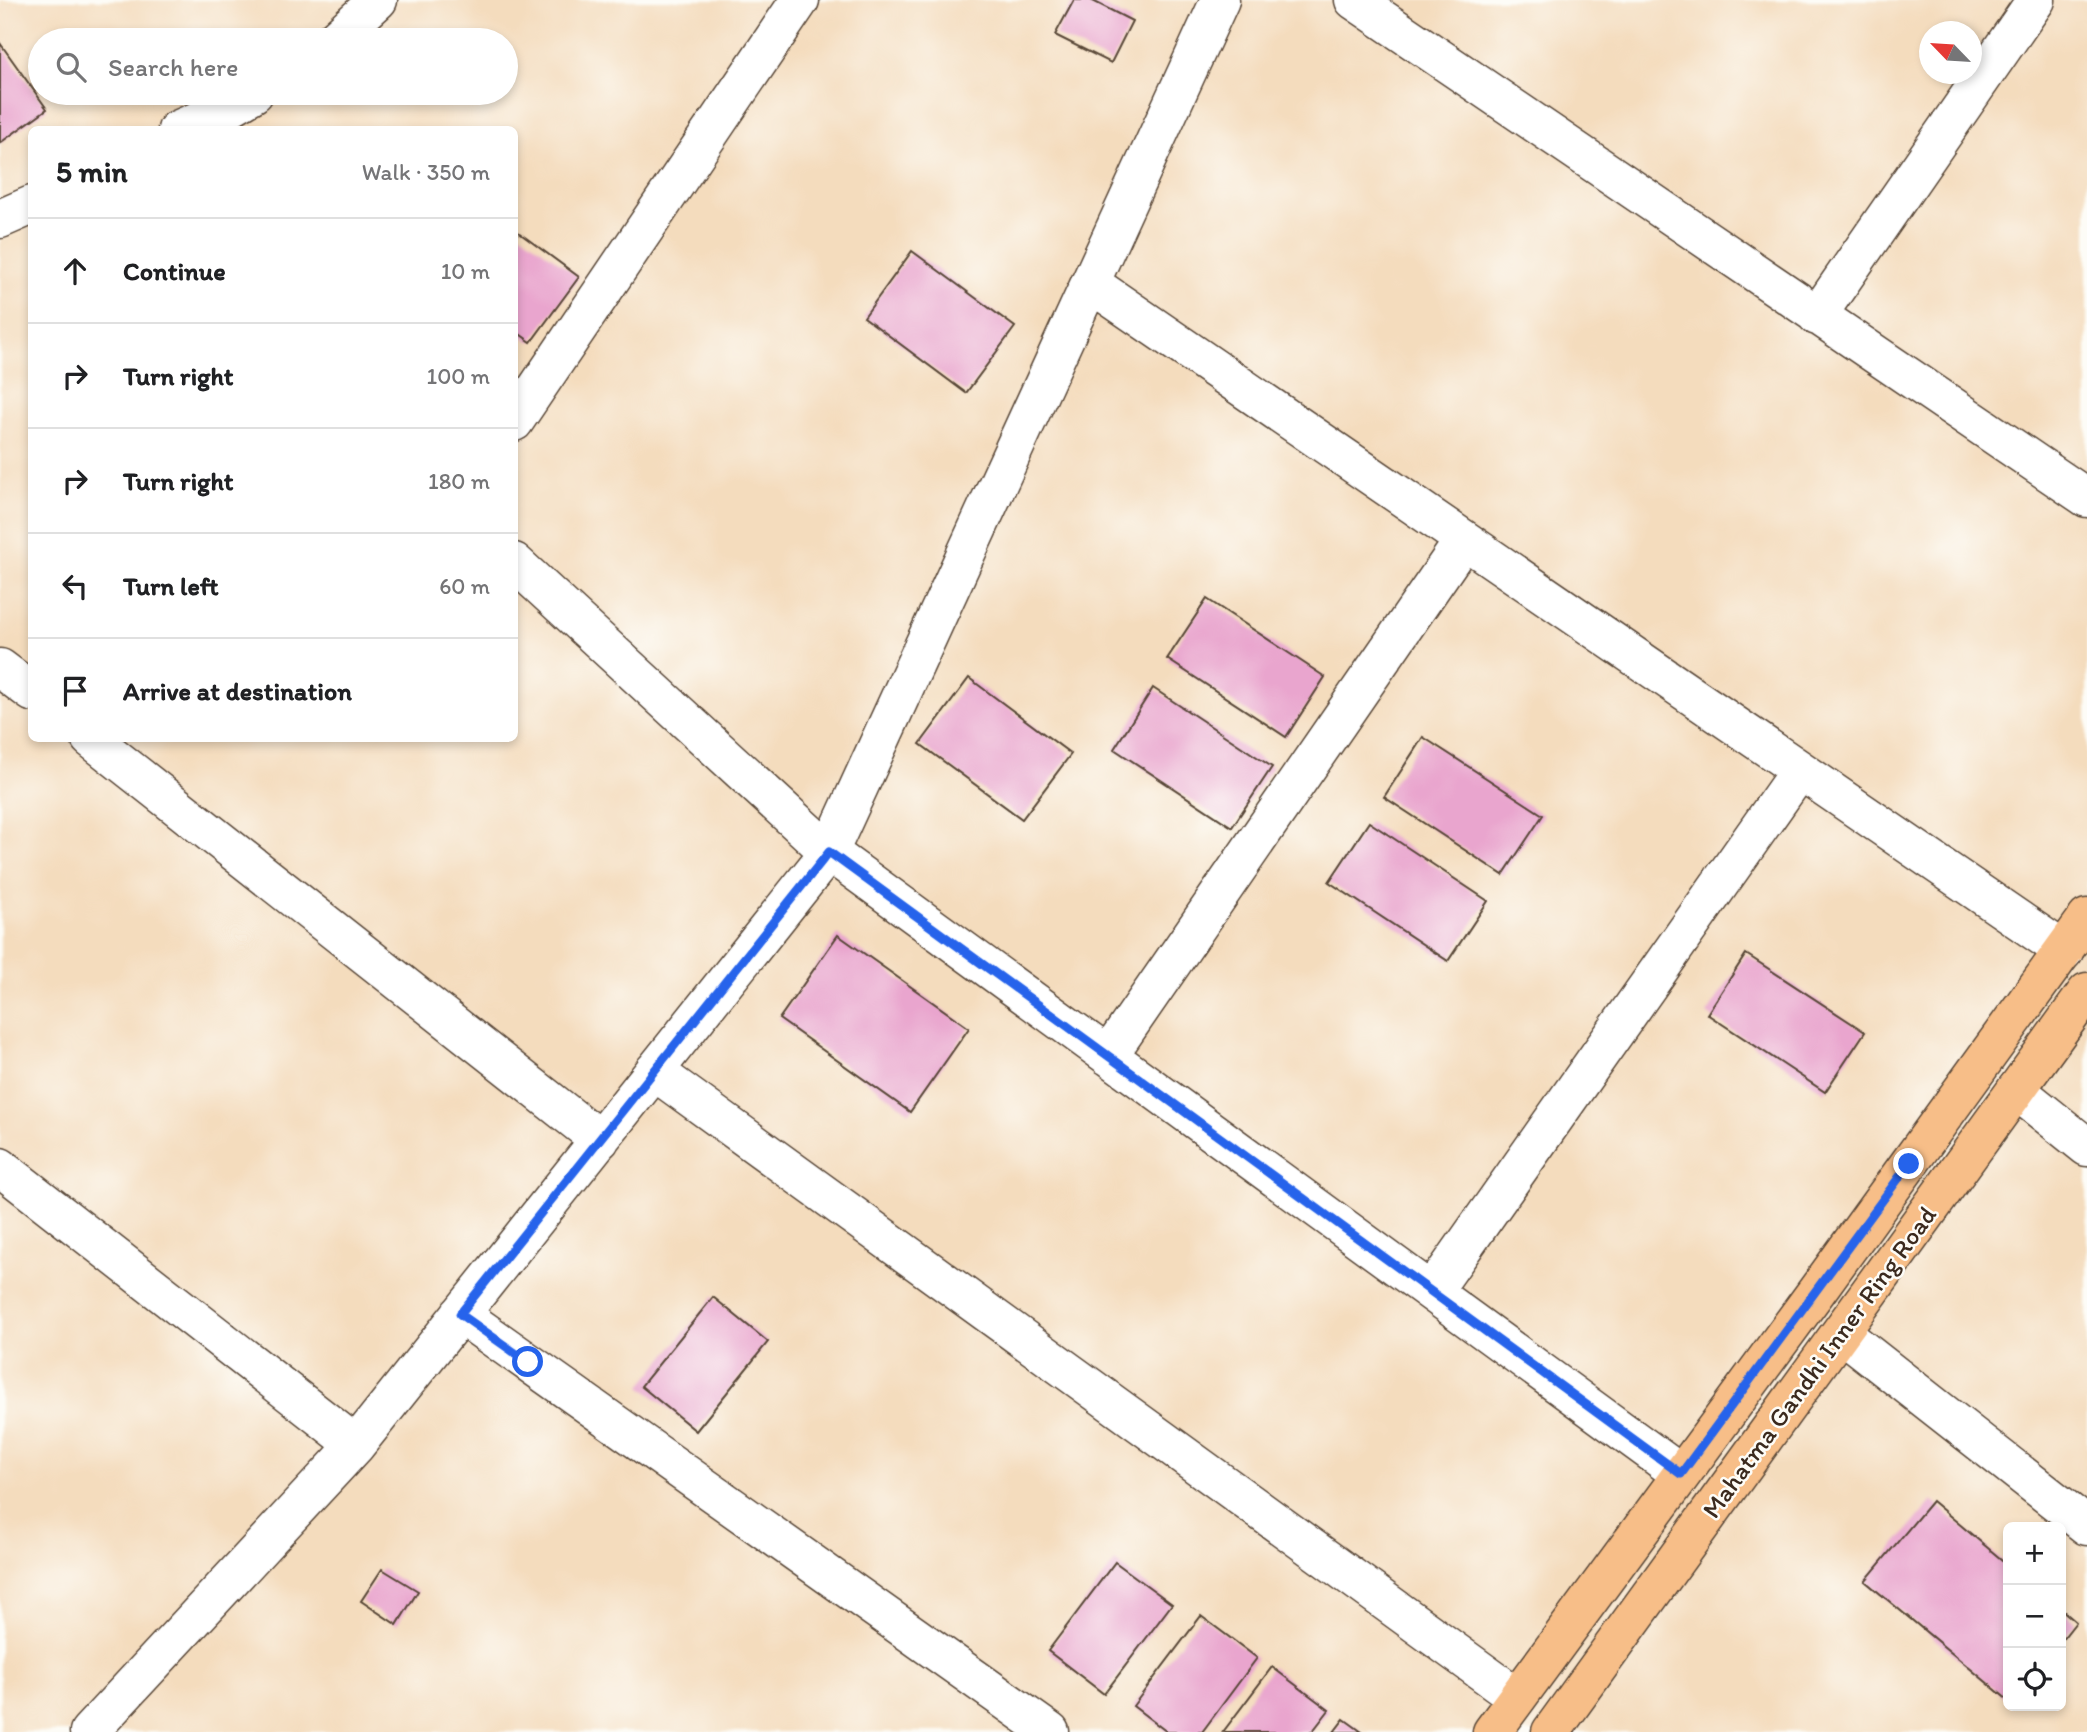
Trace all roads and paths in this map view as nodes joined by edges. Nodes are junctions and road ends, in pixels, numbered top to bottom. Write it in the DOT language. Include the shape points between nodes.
graph roads {
  1 [pos="378,0"];
  2 [pos="800,0"];
  3 [pos="1220,0"];
  4 [pos="1354,0"];
  5 [pos="2036,0"];
  6 [pos="347,28"];
  7 [pos="234,105"];
  8 [pos="186,126"];
  9 [pos="28,207"];
  10 [pos="0,219"];
  11 [pos="1090,283"];
  12 [pos="1817,316"];
  13 [pos="518,416"];
  14 [pos="2087,498"];
  15 [pos="1464,540"];
  16 [pos="518,566"];
  17 [pos="0,667"];
  18 [pos="28,689"];
  19 [pos="95,742"];
  20 [pos="1800,770"];
  21 [pos="829,852"];
  22 [pos="2087,918"];
  23 [pos="2064,951"];
  24 [pos="2087,992"];
  25 [pos="1108,1056"];
  26 [pos="654,1072"];
  27 [pos="2016,1090"];
  28 [pos="600,1140"];
  29 [pos="2087,1147"];
  30 [pos="0,1167"];
  31 [pos="1432,1292"];
  32 [pos="460,1314"];
  33 [pos="1841,1333"];
  34 [pos="356,1445"];
  35 [pos="1681,1474"];
  36 [pos="2087,1526"];
  37 [pos="1517,1697"];
  38 [pos="89,1732"];
  39 [pos="1050,1732"];
  40 [pos="1492,1732"];
  41 [pos="1550,1732"];
  1 -- 6 [label="street"];
  2 -- 13 [label="street"];
  3 -- 11 [label="street"];
  4 -- 12 [label="street"];
  5 -- 12 [label="street"];
  7 -- 8 [label="street"];
  9 -- 10 [label="street"];
  11 -- 15 [label="street"];
  11 -- 21 [label="street"];
  12 -- 14 [label="street"];
  15 -- 20 [label="street"];
  15 -- 25 [label="street"];
  16 -- 21 [label="street"];
  17 -- 18 [label="street"];
  19 -- 28 [label="street"];
  20 -- 23 [label="street"];
  20 -- 31 [label="street"];
  21 -- 25 [label="street"];
  21 -- 26 [label="street"];
  22 -- 23 [label="main road, Mahatma Gandhi Inner Ring Road"];
  23 -- 35 [label="main road, Mahatma Gandhi Inner Ring Road"];
  24 -- 27 [label="main road, Mahatma Gandhi Inner Ring Road"];
  25 -- 31 [label="street"];
  26 -- 28 [label="street"];
  26 -- 37 [label="street"];
  27 -- 29 [label="street"];
  27 -- 33 [label="main road, Mahatma Gandhi Inner Ring Road"];
  28 -- 32 [label="street"];
  30 -- 34 [label="street"];
  31 -- 35 [label="street"];
  32 -- 34 [label="street"];
  32 -- 39 [label="street"];
  33 -- 36 [label="street"];
  33 -- 41 [label="main road, Mahatma Gandhi Inner Ring Road"];
  34 -- 38 [label="street"];
  35 -- 37 [label="main road, Mahatma Gandhi Inner Ring Road"];
  37 -- 40 [label="main road, Mahatma Gandhi Inner Ring Road"];
}
